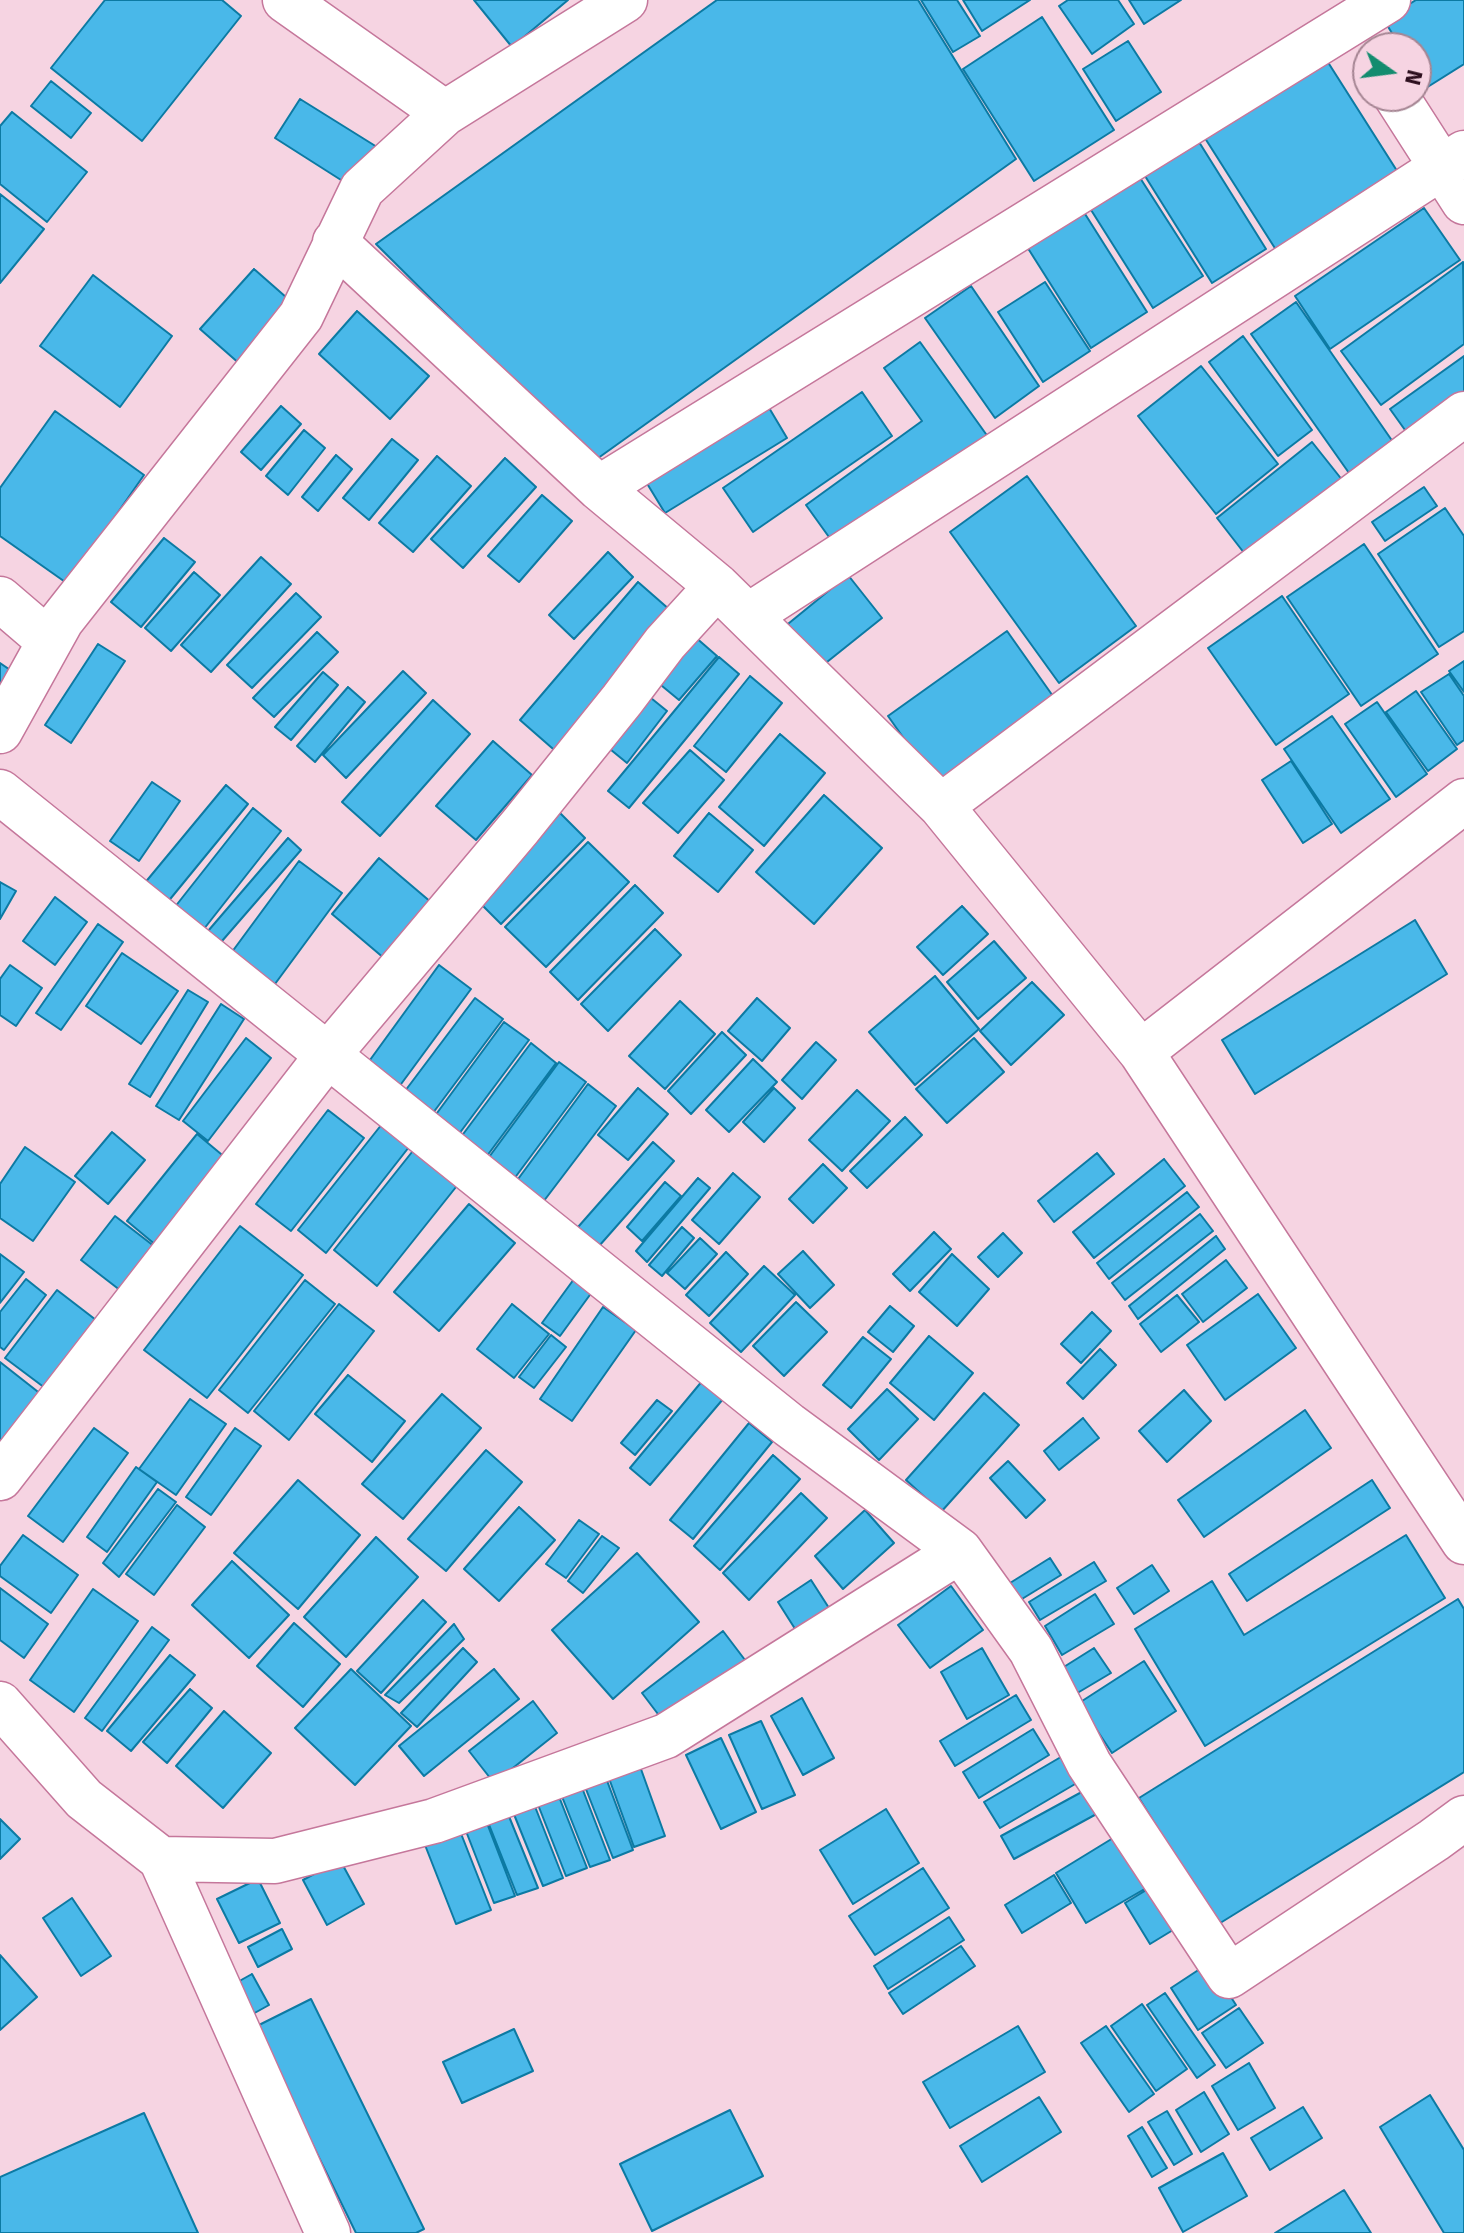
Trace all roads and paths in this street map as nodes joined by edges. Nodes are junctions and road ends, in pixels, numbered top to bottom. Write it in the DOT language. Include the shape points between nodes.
graph roads {
  1 [pos="285,0"];
  2 [pos="625,0"];
  3 [pos="1388,0"];
  4 [pos="1350,26"];
  5 [pos="1409,112"];
  6 [pos="445,113"];
  7 [pos="1457,174"];
  8 [pos="335,242"];
  9 [pos="1464,414"];
  10 [pos="599,488"];
  11 [pos="717,586"];
  12 [pos="0,599"];
  13 [pos="748,616"];
  14 [pos="49,641"];
  15 [pos="0,731"];
  16 [pos="0,792"];
  17 [pos="1464,801"];
  18 [pos="941,806"];
  19 [pos="1141,1052"];
  20 [pos="327,1056"];
  21 [pos="0,1478"];
  22 [pos="1464,1542"];
  23 [pos="960,1551"];
  24 [pos="0,1704"];
  25 [pos="1464,1818"];
  26 [pos="161,1859"];
  27 [pos="328,2233"];
  1 -- 6 [label="street"];
  2 -- 6 [label="street"];
  3 -- 4 [label="street"];
  4 -- 10 [label="street"];
  5 -- 7 [label="street"];
  6 -- 8 [label="street" via="362,189"];
  7 -- 13 [label="street"];
  8 -- 10 [label="street"];
  8 -- 14 [label="street" via="301,316"];
  9 -- 18 [label="street"];
  10 -- 11 [label="street"];
  11 -- 13 [label="street"];
  11 -- 20 [label="street"];
  12 -- 14 [label="street"];
  13 -- 18 [label="street"];
  14 -- 15 [label="street"];
  16 -- 20 [label="street"];
  17 -- 19 [label="street"];
  18 -- 19 [label="street"];
  19 -- 22 [label="street"];
  20 -- 21 [label="street"];
  20 -- 23 [label="street" via="789,1425"];
  23 -- 25 [label="street" via="1031,1650 1089,1764 1229,1976"];
  23 -- 26 [label="street" via="666,1736 434,1821 275,1861"];
  24 -- 26 [label="street" via="84,1799"];
  26 -- 27 [label="street"];
}
